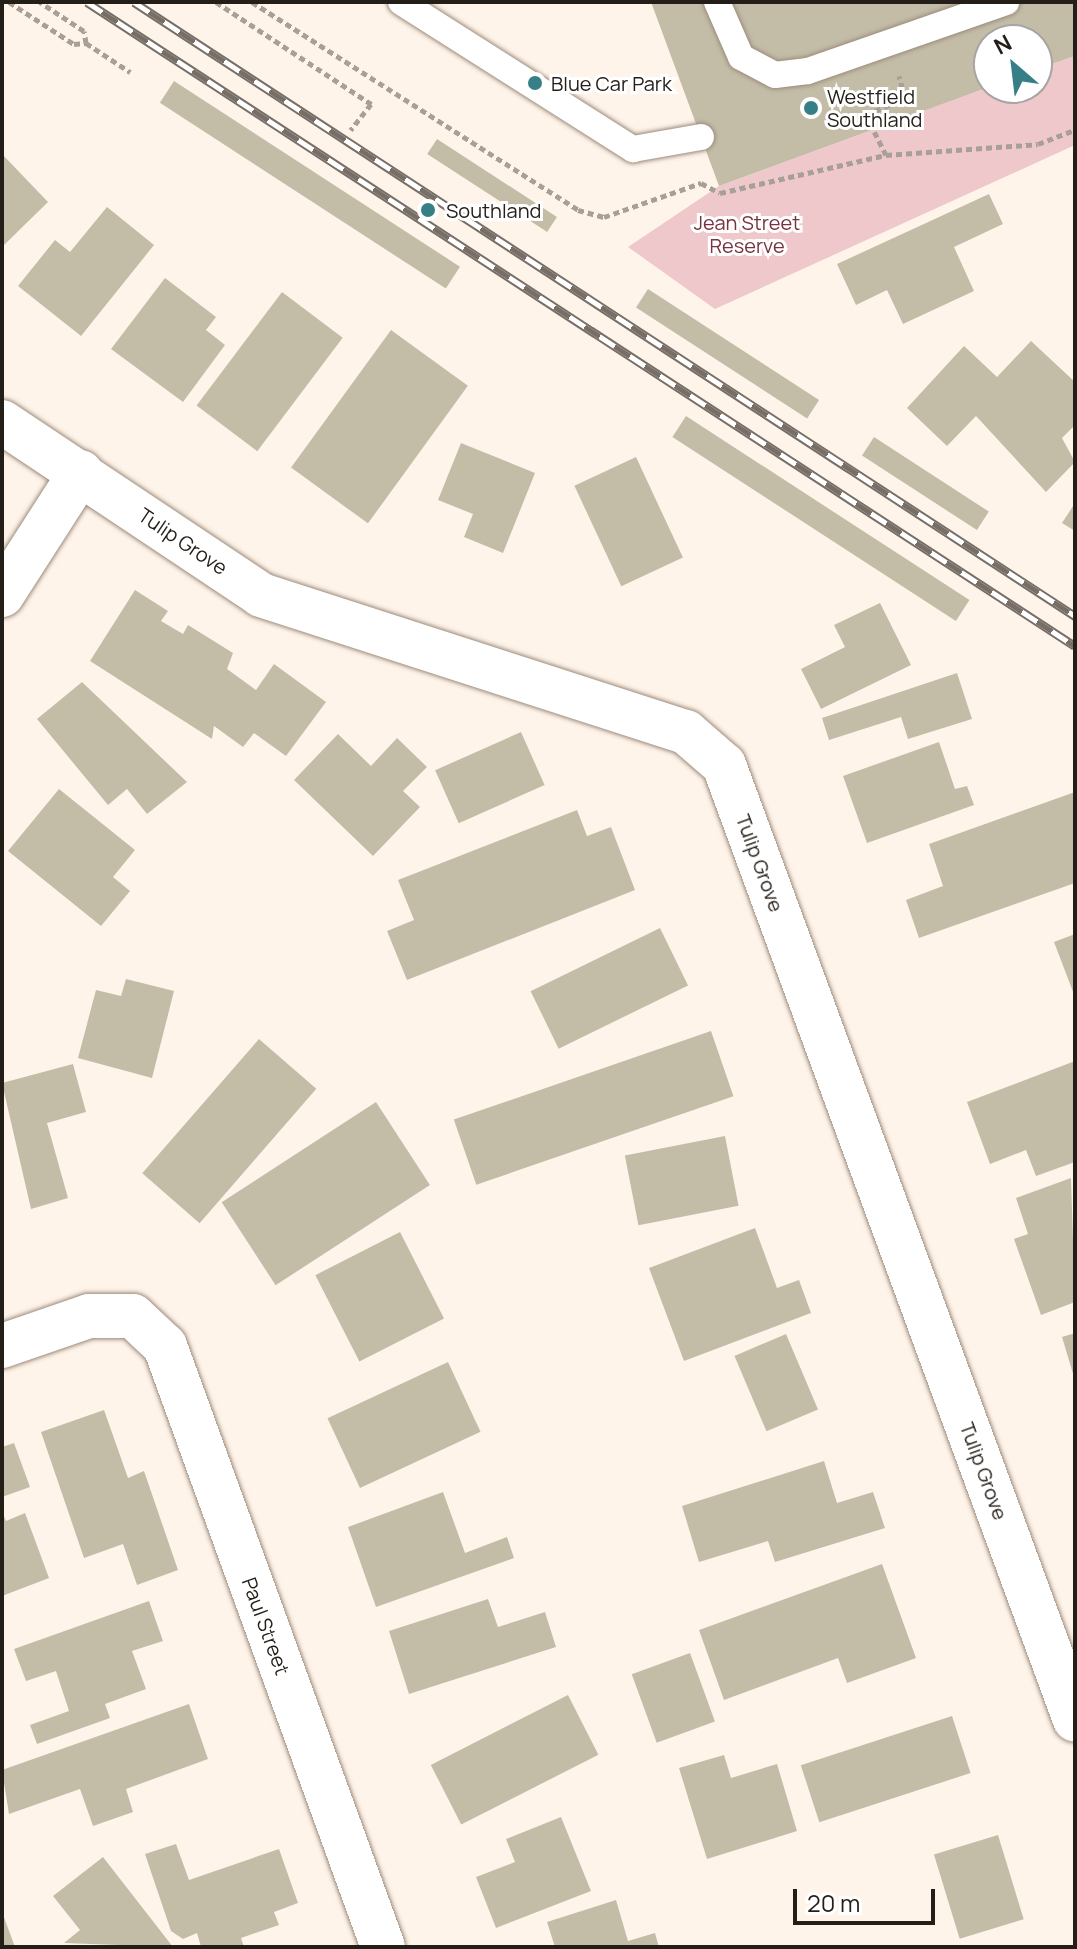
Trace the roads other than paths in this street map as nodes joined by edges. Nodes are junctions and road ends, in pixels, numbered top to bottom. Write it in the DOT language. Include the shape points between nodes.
graph roads {
  1 [pos="401,2"];
  2 [pos="717,2"];
  3 [pos="1006,2"];
  4 [pos="701,137"];
  5 [pos="2,422"];
  6 [pos="81,472"];
  7 [pos="2,595"];
  8 [pos="2,1346"];
  9 [pos="1075,1720"];
  10 [pos="383,1947"];
  1 -- 4 [label="lane" via="633,149"];
  2 -- 3 [label="lane" via="741,57 775,75 808,71"];
  5 -- 6 [label="street, Tulip Grove"];
  6 -- 7 [label="street"];
  6 -- 9 [label="street, Tulip Grove" via="261,595 686,732 724,765"];
  8 -- 10 [label="street, Paul Street" via="89,1316 133,1316 165,1346"];
}
